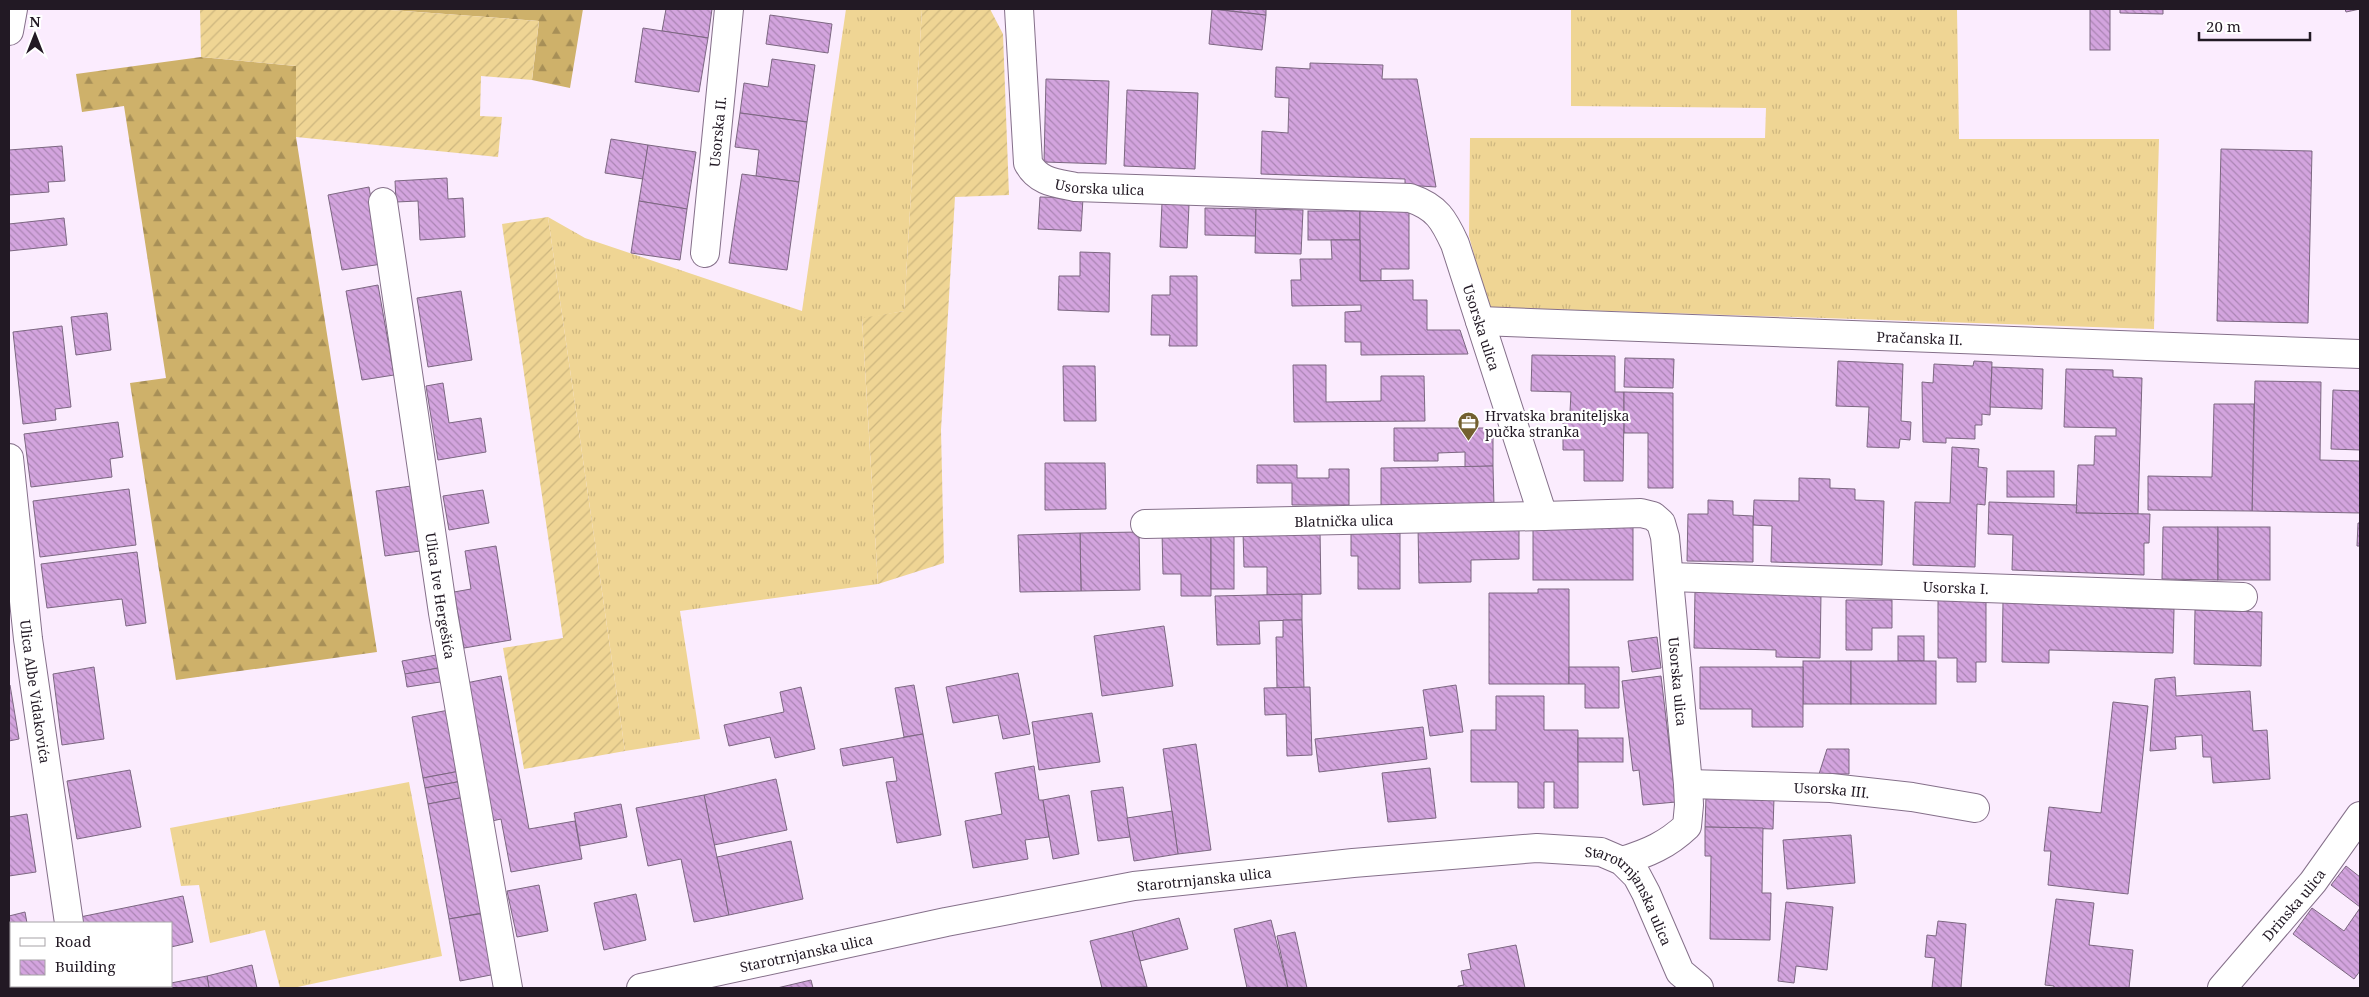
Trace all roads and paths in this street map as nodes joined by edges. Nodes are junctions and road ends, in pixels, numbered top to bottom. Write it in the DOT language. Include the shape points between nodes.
graph roads {
  1 [pos="13,9"];
  2 [pos="729,9"];
  3 [pos="1019,9"];
  4 [pos="9,31"];
  5 [pos="383,202"];
  6 [pos="705,253"];
  7 [pos="1480,321"];
  8 [pos="2360,354"];
  9 [pos="9,458"];
  10 [pos="1543,516"];
  11 [pos="1145,524"];
  12 [pos="1670,577"];
  13 [pos="2243,597"];
  14 [pos="1688,784"];
  15 [pos="1975,808"];
  16 [pos="2360,816"];
  17 [pos="1622,860"];
  18 [pos="69,922"];
  19 [pos="508,988"];
  20 [pos="641,988"];
  21 [pos="1699,988"];
  22 [pos="2222,988"];
  1 -- 4 [label="street"];
  2 -- 6 [label="street, Usorska II."];
  3 -- 7 [label="street, Usorska ulica" via="1028,163 1034,173 1049,182 1075,187 1410,198 1428,204 1444,221 1455,244"];
  5 -- 19 [label="street, Ulica Ive Hergešića" via="444,613"];
  7 -- 8 [label="street, Pračanska II."];
  7 -- 10 [label="street, Usorska ulica"];
  9 -- 18 [label="street, Ulica Albe Vidakovića" via="28,639"];
  10 -- 11 [label="street, Blatnička ulica"];
  10 -- 12 [label="street, Usorska ulica" via="1641,513 1653,516 1661,523 1665,536"];
  12 -- 13 [label="street, Usorska I."];
  12 -- 14 [label="street, Usorska ulica"];
  14 -- 15 [label="street, Usorska III." via="1831,788"];
  14 -- 17 [label="street, Usorska ulica" via="1687,826 1674,839 1654,851"];
  16 -- 22 [label="street, Drinska ulica" via="2313,882"];
  17 -- 20 [label="street, Starotrnjanska ulica" via="1601,852 1537,848 1134,886 946,922"];
  17 -- 21 [label="street, Starotrnjanska ulica" via="1646,892 1680,972"];
}
